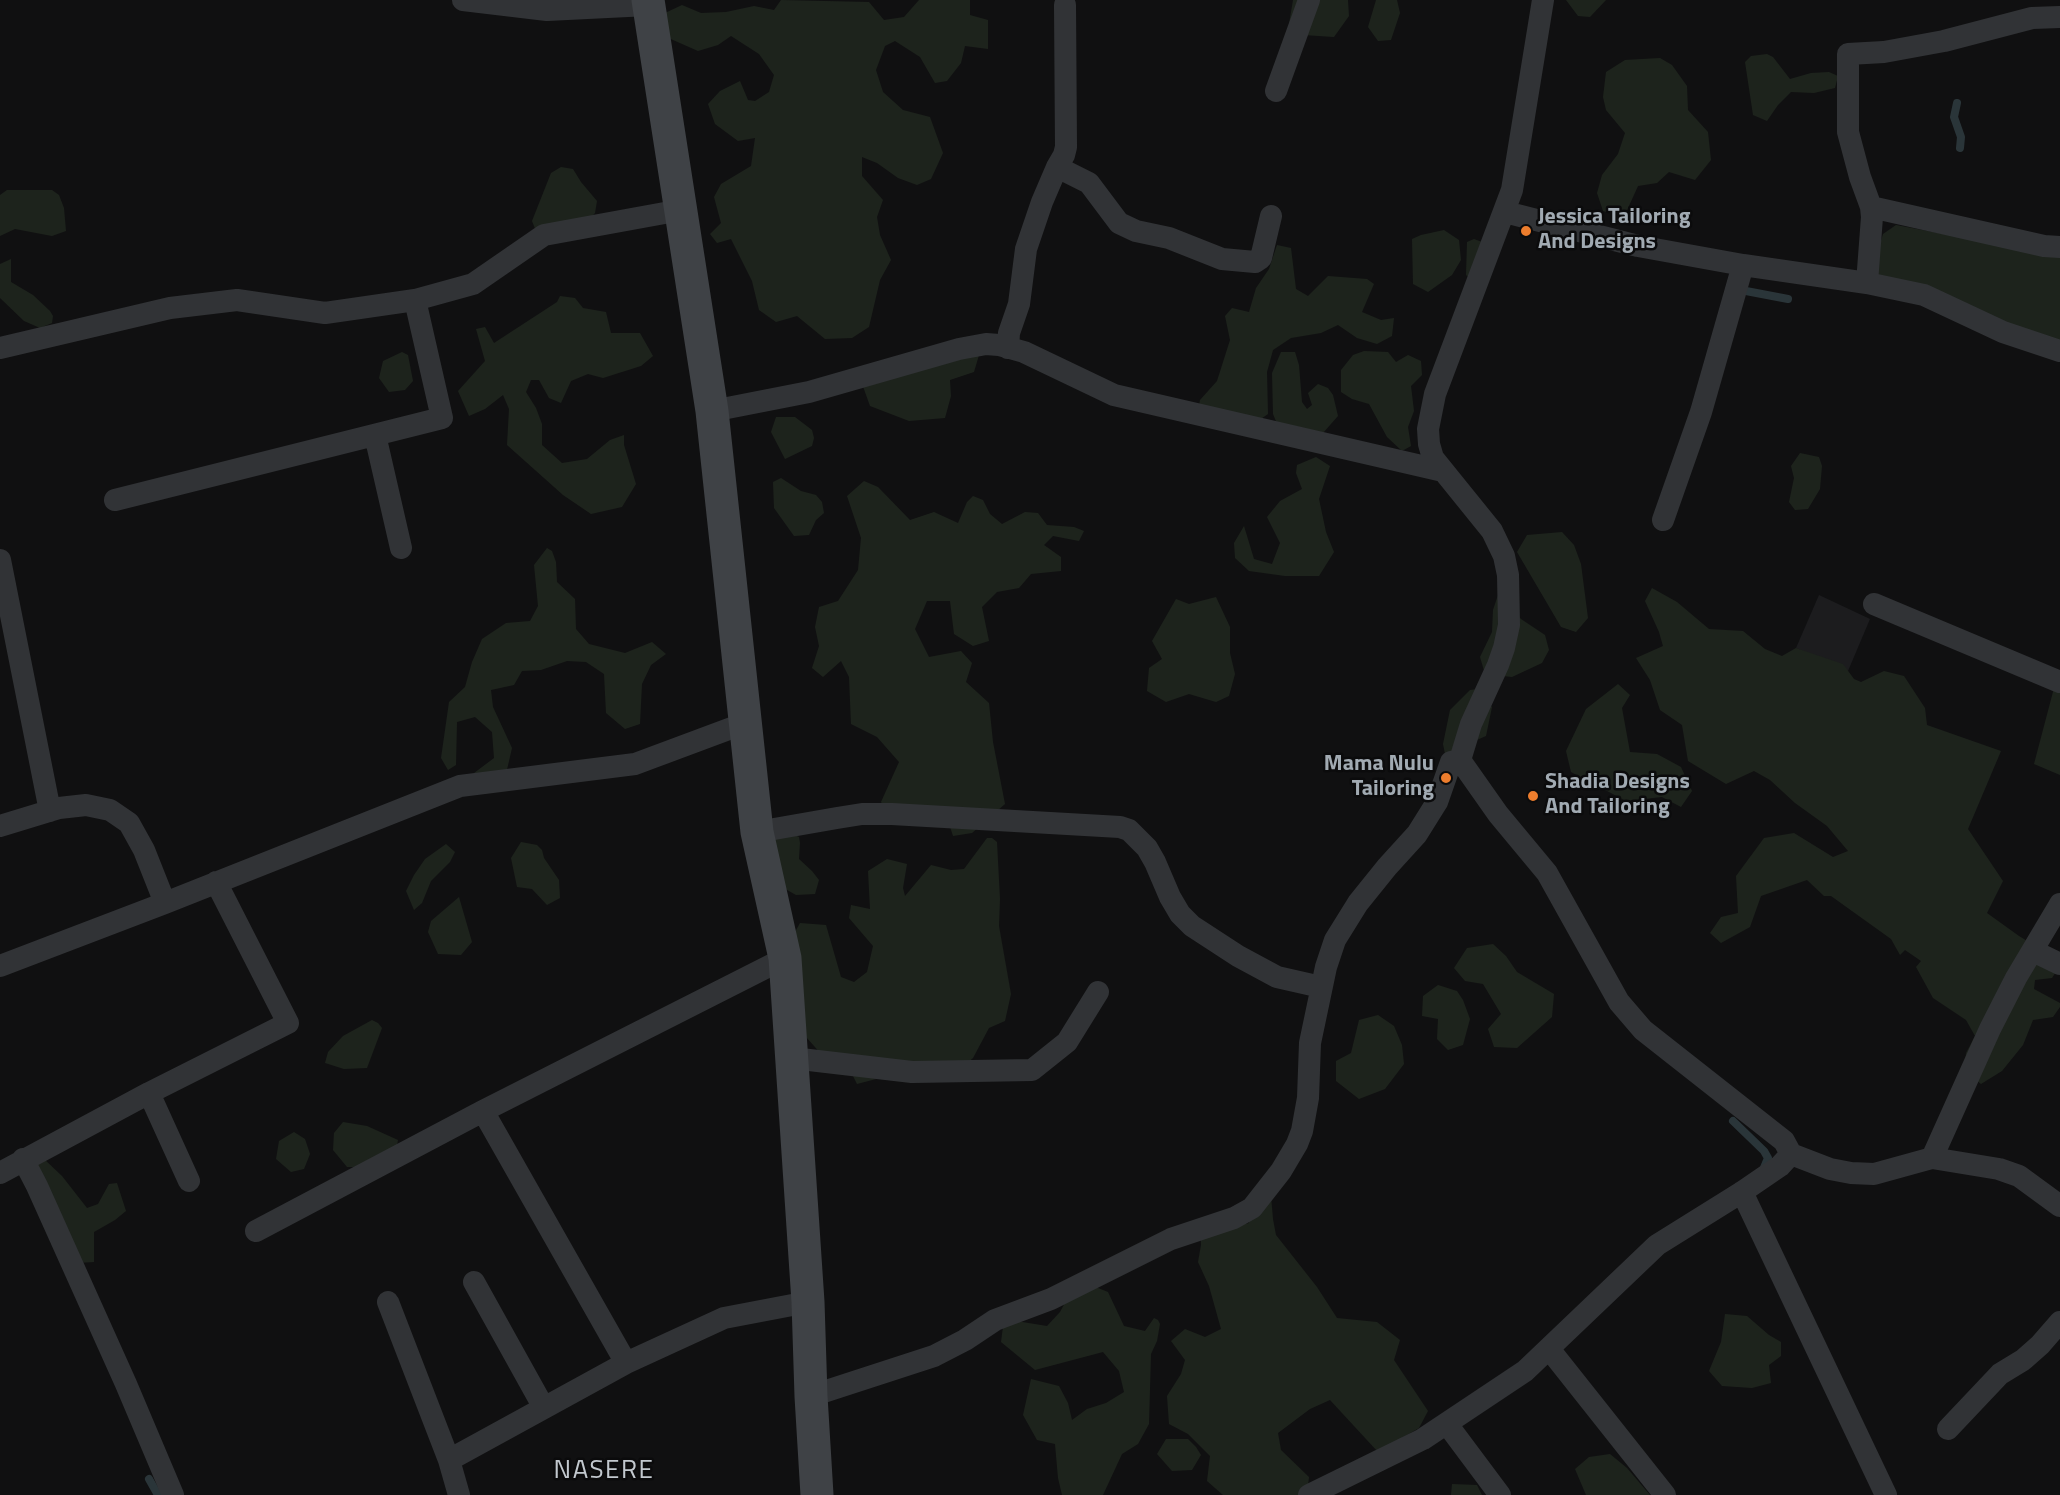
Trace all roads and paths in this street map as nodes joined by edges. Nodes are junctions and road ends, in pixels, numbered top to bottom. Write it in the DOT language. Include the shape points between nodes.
graph roads {
  1 [pos="463,0"];
  2 [pos="1309,0"];
  3 [pos="1543,0"];
  4 [pos="648,2"];
  5 [pos="1065,5"];
  6 [pos="2060,16"];
  7 [pos="1276,92"];
  8 [pos="1057,167"];
  9 [pos="1871,207"];
  10 [pos="681,210"];
  11 [pos="1505,212"];
  12 [pos="1271,216"];
  13 [pos="2060,247"];
  14 [pos="1743,265"];
  15 [pos="1867,283"];
  16 [pos="416,300"];
  17 [pos="0,348"];
  18 [pos="1008,348"];
  19 [pos="2060,351"];
  20 [pos="712,411"];
  21 [pos="375,435"];
  22 [pos="1443,471"];
  23 [pos="115,500"];
  24 [pos="1663,520"];
  25 [pos="401,548"];
  26 [pos="0,560"];
  27 [pos="1874,604"];
  28 [pos="2060,682"];
  29 [pos="745,723"];
  30 [pos="1460,760"];
  31 [pos="50,811"];
  32 [pos="0,826"];
  33 [pos="757,832"];
  34 [pos="216,882"];
  35 [pos="165,903"];
  36 [pos="2060,904"];
  37 [pos="2033,951"];
  38 [pos="785,958"];
  39 [pos="2060,964"];
  40 [pos="0,966"];
  41 [pos="1321,987"];
  42 [pos="1098,992"];
  43 [pos="792,1058"];
  44 [pos="149,1093"];
  45 [pos="483,1111"];
  46 [pos="1791,1154"];
  47 [pos="1932,1158"];
  48 [pos="23,1159"];
  49 [pos="0,1173"];
  50 [pos="189,1181"];
  51 [pos="1742,1192"];
  52 [pos="2060,1206"];
  53 [pos="256,1231"];
  54 [pos="474,1282"];
  55 [pos="388,1302"];
  56 [pos="808,1302"];
  57 [pos="2060,1323"];
  58 [pos="1550,1350"];
  59 [pos="626,1363"];
  60 [pos="811,1396"];
  61 [pos="544,1408"];
  62 [pos="1447,1424"];
  63 [pos="1948,1429"];
  64 [pos="449,1460"];
  65 [pos="173,1495"];
  66 [pos="459,1495"];
  67 [pos="817,1495"];
  68 [pos="1309,1495"];
  69 [pos="1500,1495"];
  70 [pos="1665,1495"];
  71 [pos="1886,1495"];
  1 -- 4 [label="street" via="547,10"];
  2 -- 7 [label="street"];
  3 -- 11 [label="street" via="1519,154"];
  4 -- 10 [label="street"];
  5 -- 8 [label="street" via="1066,147"];
  6 -- 9 [label="street" via="2032,18 1884,52 1848,54 1848,132"];
  8 -- 12 [label="street" via="1089,183 1119,223 1222,259 1255,262 1261,258"];
  8 -- 18 [label="street" via="1026,249"];
  9 -- 13 [label="street"];
  9 -- 15 [label="street"];
  10 -- 16 [label="street" via="544,235 473,284"];
  10 -- 20 [label="street"];
  11 -- 14 [label="street" via="1638,246"];
  11 -- 22 [label="street" via="1430,410 1429,444"];
  14 -- 15 [label="street"];
  14 -- 24 [label="street" via="1701,412"];
  15 -- 19 [label="street" via="1935,298 1984,324"];
  16 -- 17 [label="street" via="325,313 237,300 170,308"];
  16 -- 21 [label="street" via="442,418"];
  18 -- 20 [label="street" via="986,344 959,349 808,392"];
  18 -- 22 [label="street" via="1036,357 1114,395"];
  20 -- 29 [label="street"];
  21 -- 23 [label="street"];
  21 -- 25 [label="street"];
  22 -- 30 [label="street" via="1496,538 1504,556 1510,597 1504,648"];
  26 -- 31 [label="street"];
  27 -- 28 [label="street"];
  29 -- 33 [label="street"];
  29 -- 34 [label="street" via="635,764 460,786"];
  30 -- 41 [label="street" via="1451,762 1437,802 1418,834 1387,867 1345,923 1330,951"];
  30 -- 46 [label="street" via="1547,873 1619,1002 1644,1030 1785,1141"];
  31 -- 32 [label="street"];
  31 -- 35 [label="street" via="86,805 121,816 144,850"];
  33 -- 38 [label="street"];
  33 -- 41 [label="street" via="854,815 892,814 1120,827 1129,830 1147,848 1170,897 1192,926 1277,977"];
  34 -- 35 [label="street"];
  34 -- 44 [label="street" via="288,1023"];
  35 -- 40 [label="street"];
  36 -- 37 [label="street"];
  37 -- 39 [label="street"];
  37 -- 47 [label="street" via="1990,1029"];
  38 -- 43 [label="street"];
  38 -- 45 [label="street"];
  41 -- 60 [label="street" via="1310,1043 1302,1131 1285,1165 1252,1208 1171,1239 1051,1299 995,1320 934,1356"];
  42 -- 43 [label="street" via="1067,1042 1032,1070 912,1072"];
  43 -- 56 [label="street"];
  44 -- 48 [label="street"];
  44 -- 50 [label="street"];
  45 -- 53 [label="street"];
  45 -- 59 [label="street"];
  46 -- 47 [label="street" via="1830,1169 1874,1174"];
  46 -- 51 [label="street"];
  47 -- 52 [label="street" via="2019,1176"];
  48 -- 49 [label="street"];
  48 -- 65 [label="street" via="122,1373"];
  51 -- 58 [label="street" via="1657,1245"];
  51 -- 71 [label="street"];
  54 -- 61 [label="street"];
  55 -- 64 [label="street"];
  56 -- 59 [label="street" via="724,1318"];
  56 -- 60 [label="street"];
  57 -- 63 [label="street" via="2023,1360 2000,1374"];
  58 -- 62 [label="street" via="1526,1371"];
  58 -- 70 [label="street"];
  59 -- 61 [label="street"];
  60 -- 67 [label="street"];
  61 -- 64 [label="street"];
  62 -- 68 [label="street"];
  62 -- 69 [label="street"];
  64 -- 66 [label="street"];
}
